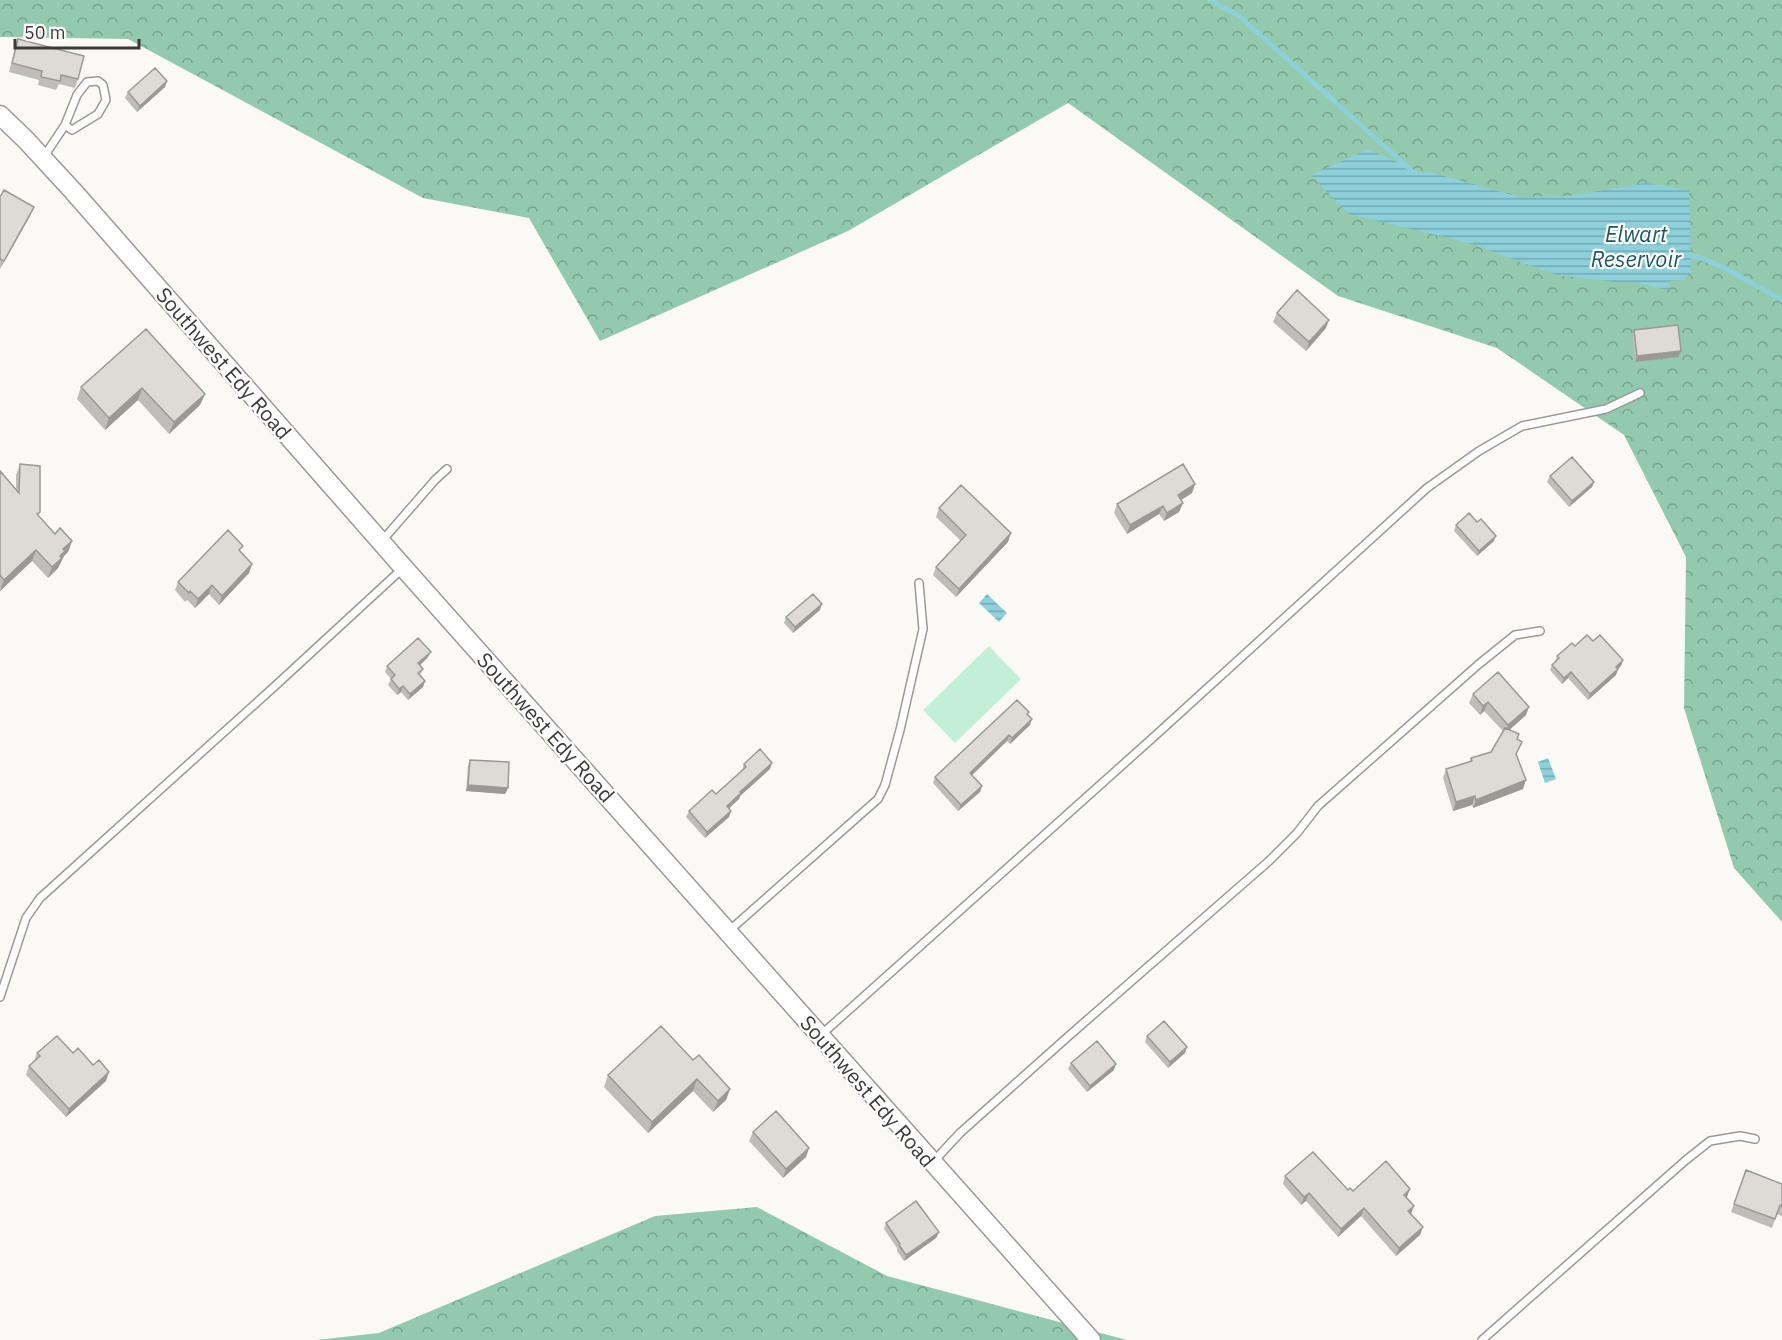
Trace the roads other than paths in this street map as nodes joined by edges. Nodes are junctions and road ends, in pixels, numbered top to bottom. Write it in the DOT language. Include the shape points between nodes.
graph roads {
  1 [pos="0,115"];
  2 [pos="65,125"];
  3 [pos="43,158"];
  4 [pos="1640,393"];
  5 [pos="447,469"];
  6 [pos="381,542"];
  7 [pos="403,567"];
  8 [pos="919,583"];
  9 [pos="1540,631"];
  10 [pos="728,932"];
  11 [pos="0,997"];
  12 [pos="820,1036"];
  13 [pos="1755,1139"];
  14 [pos="932,1163"];
  15 [pos="1090,1340"];
  16 [pos="1482,1340"];
  1 -- 3 [label="street, Southwest Edy Road"];
  2 -- 2 [label="lane" via="87,82 98,81 103,85 106,100 98,114 72,130"];
  2 -- 3 [label="lane"];
  3 -- 6 [label="street, Southwest Edy Road"];
  4 -- 12 [label="lane" via="1606,409 1522,426 1427,488"];
  5 -- 6 [label="lane"];
  6 -- 7 [label="street, Southwest Edy Road"];
  7 -- 10 [label="street, Southwest Edy Road"];
  7 -- 11 [label="lane" via="40,898 26,918"];
  8 -- 10 [label="lane" via="923,629 900,730 878,799"];
  9 -- 14 [label="lane" via="1515,635 1479,664 1318,806 1269,861 960,1133"];
  10 -- 12 [label="street, Southwest Edy Road"];
  12 -- 14 [label="street, Southwest Edy Road"];
  13 -- 16 [label="lane" via="1740,1136 1710,1141"];
  14 -- 15 [label="street, Southwest Edy Road"];
}
